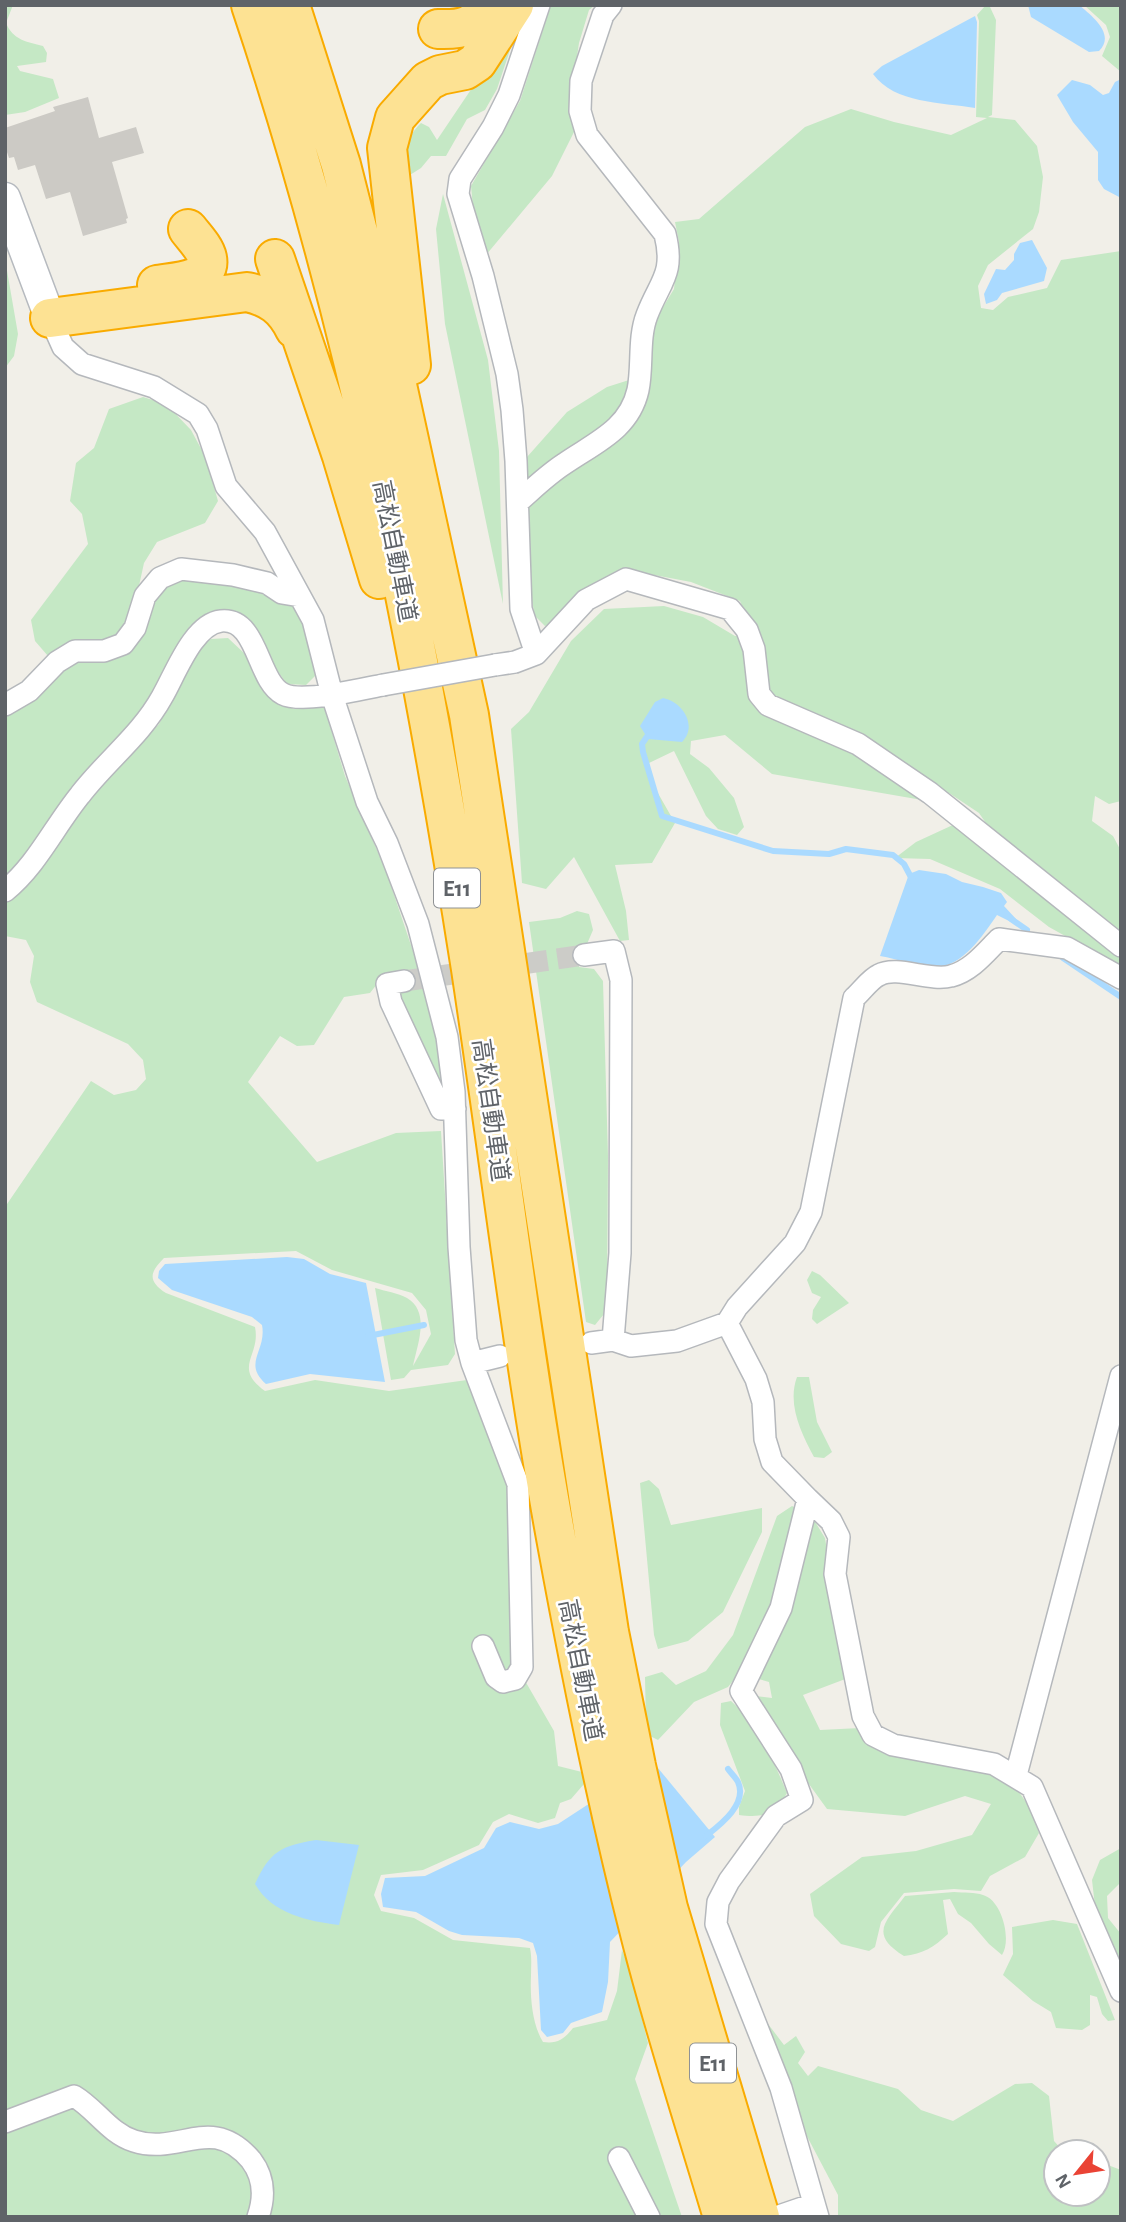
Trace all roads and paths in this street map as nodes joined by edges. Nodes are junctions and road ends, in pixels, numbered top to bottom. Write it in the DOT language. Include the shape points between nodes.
graph roads {
  1 [pos="251,5"];
  2 [pos="290,5"];
  3 [pos="491,5"];
  4 [pos="514,5"];
  5 [pos="539,5"];
  6 [pos="611,5"];
  7 [pos="438,29"];
  8 [pos="5,198"];
  9 [pos="188,229"];
  10 [pos="275,259"];
  11 [pos="47,310"];
  12 [pos="304,346"];
  13 [pos="517,502"];
  14 [pos="300,596"];
  15 [pos="536,653"];
  16 [pos="332,695"];
  17 [pos="5,705"];
  18 [pos="469,715"];
  19 [pos="5,891"];
  20 [pos="1121,946"];
  21 [pos="583,956"];
  22 [pos="471,970"];
  23 [pos="1121,978"];
  24 [pos="404,981"];
  25 [pos="455,1109"];
  26 [pos="727,1323"];
  27 [pos="613,1340"];
  28 [pos="591,1343"];
  29 [pos="500,1356"];
  30 [pos="472,1363"];
  31 [pos="1121,1376"];
  32 [pos="808,1499"];
  33 [pos="483,1646"];
  34 [pos="620,1774"];
  35 [pos="1016,1775"];
  36 [pos="1121,1991"];
  37 [pos="5,2122"];
  38 [pos="619,2158"];
  39 [pos="812,2209"];
  40 [pos="258,2217"];
  41 [pos="649,2217"];
  42 [pos="723,2217"];
  43 [pos="760,2217"];
  44 [pos="776,2217"];
  1 -- 22 [label="highway, 高松自動車道 / E11" via="289,120 343,317 384,492 426,703"];
  2 -- 18 [label="highway, 高松自動車道 / E11" via="341,165 390,359"];
  3 -- 7 [label="highway" via="466,27"];
  4 -- 18 [label="highway" via="477,62 428,81 395,118 387,148 413,392 461,628"];
  5 -- 13 [label="street" via="509,95 460,179 458,194 507,374"];
  6 -- 13 [label="street" via="603,15 581,81 580,111 587,135 665,234 670,253 667,274 646,318 638,391 627,418"];
  8 -- 11 [label="street"];
  9 -- 11 [label="highway" via="207,258 200,276"];
  10 -- 12 [label="highway"];
  11 -- 12 [label="highway" via="247,292 280,307"];
  11 -- 14 [label="street" via="63,347 82,364 154,387 198,414 208,429 226,486 265,532"];
  12 -- 22 [label="highway" via="390,615"];
  13 -- 15 [label="street" via="521,609"];
  14 -- 16 [label="street" via="318,634"];
  14 -- 17 [label="street" via="233,575 181,569 160,578 145,596 135,628 123,644 104,651 75,651 57,662 29,691"];
  15 -- 16 [label="street, bridge" via="515,662"];
  15 -- 20 [label="street" via="586,600 626,579 730,609 747,630 759,694 768,705 858,744 930,793"];
  16 -- 19 [label="street" via="283,694 273,685 246,631 223,620 207,625 195,636 151,717 80,795 22,877"];
  16 -- 25 [label="street" via="367,802 418,924 447,1037"];
  18 -- 34 [label="highway, 高松自動車道 / E11" via="604,1604"];
  21 -- 27 [label="street" via="614,951 621,980 620,1253"];
  22 -- 34 [label="highway, 高松自動車道 / E11" via="556,1538"];
  23 -- 26 [label="street" via="1068,948 999,939 972,965 951,976 880,974 855,998 811,1212 795,1243"];
  24 -- 25 [label="street" via="387,984 391,1002 441,1108"];
  25 -- 30 [label="street" via="460,1261"];
  26 -- 27 [label="street" via="677,1341 631,1346"];
  26 -- 32 [label="street" via="756,1379 772,1462"];
  27 -- 28 [label="street"];
  29 -- 30 [label="street"];
  30 -- 33 [label="street" via="518,1484 522,1667 515,1679 503,1682 496,1677"];
  31 -- 35 [label="street"];
  32 -- 35 [label="street" via="831,1521 839,1537 835,1574 863,1716 873,1735 893,1745 994,1764"];
  32 -- 39 [label="street" via="781,1608 741,1691 791,1769 802,1800 776,1816 729,1881 718,1902 716,1924 781,2088"];
  34 -- 42 [label="highway, 高松自動車道 / E11" via="642,1940"];
  34 -- 43 [label="highway, 高松自動車道 / E11" via="668,1908"];
  35 -- 36 [label="street" via="1032,1787 1043,1807"];
  37 -- 40 [label="street" via="74,2096 118,2135 137,2142 155,2145 225,2139 257,2169 263,2186"];
  38 -- 41 [label="street"];
  39 -- 44 [label="street"];
}
